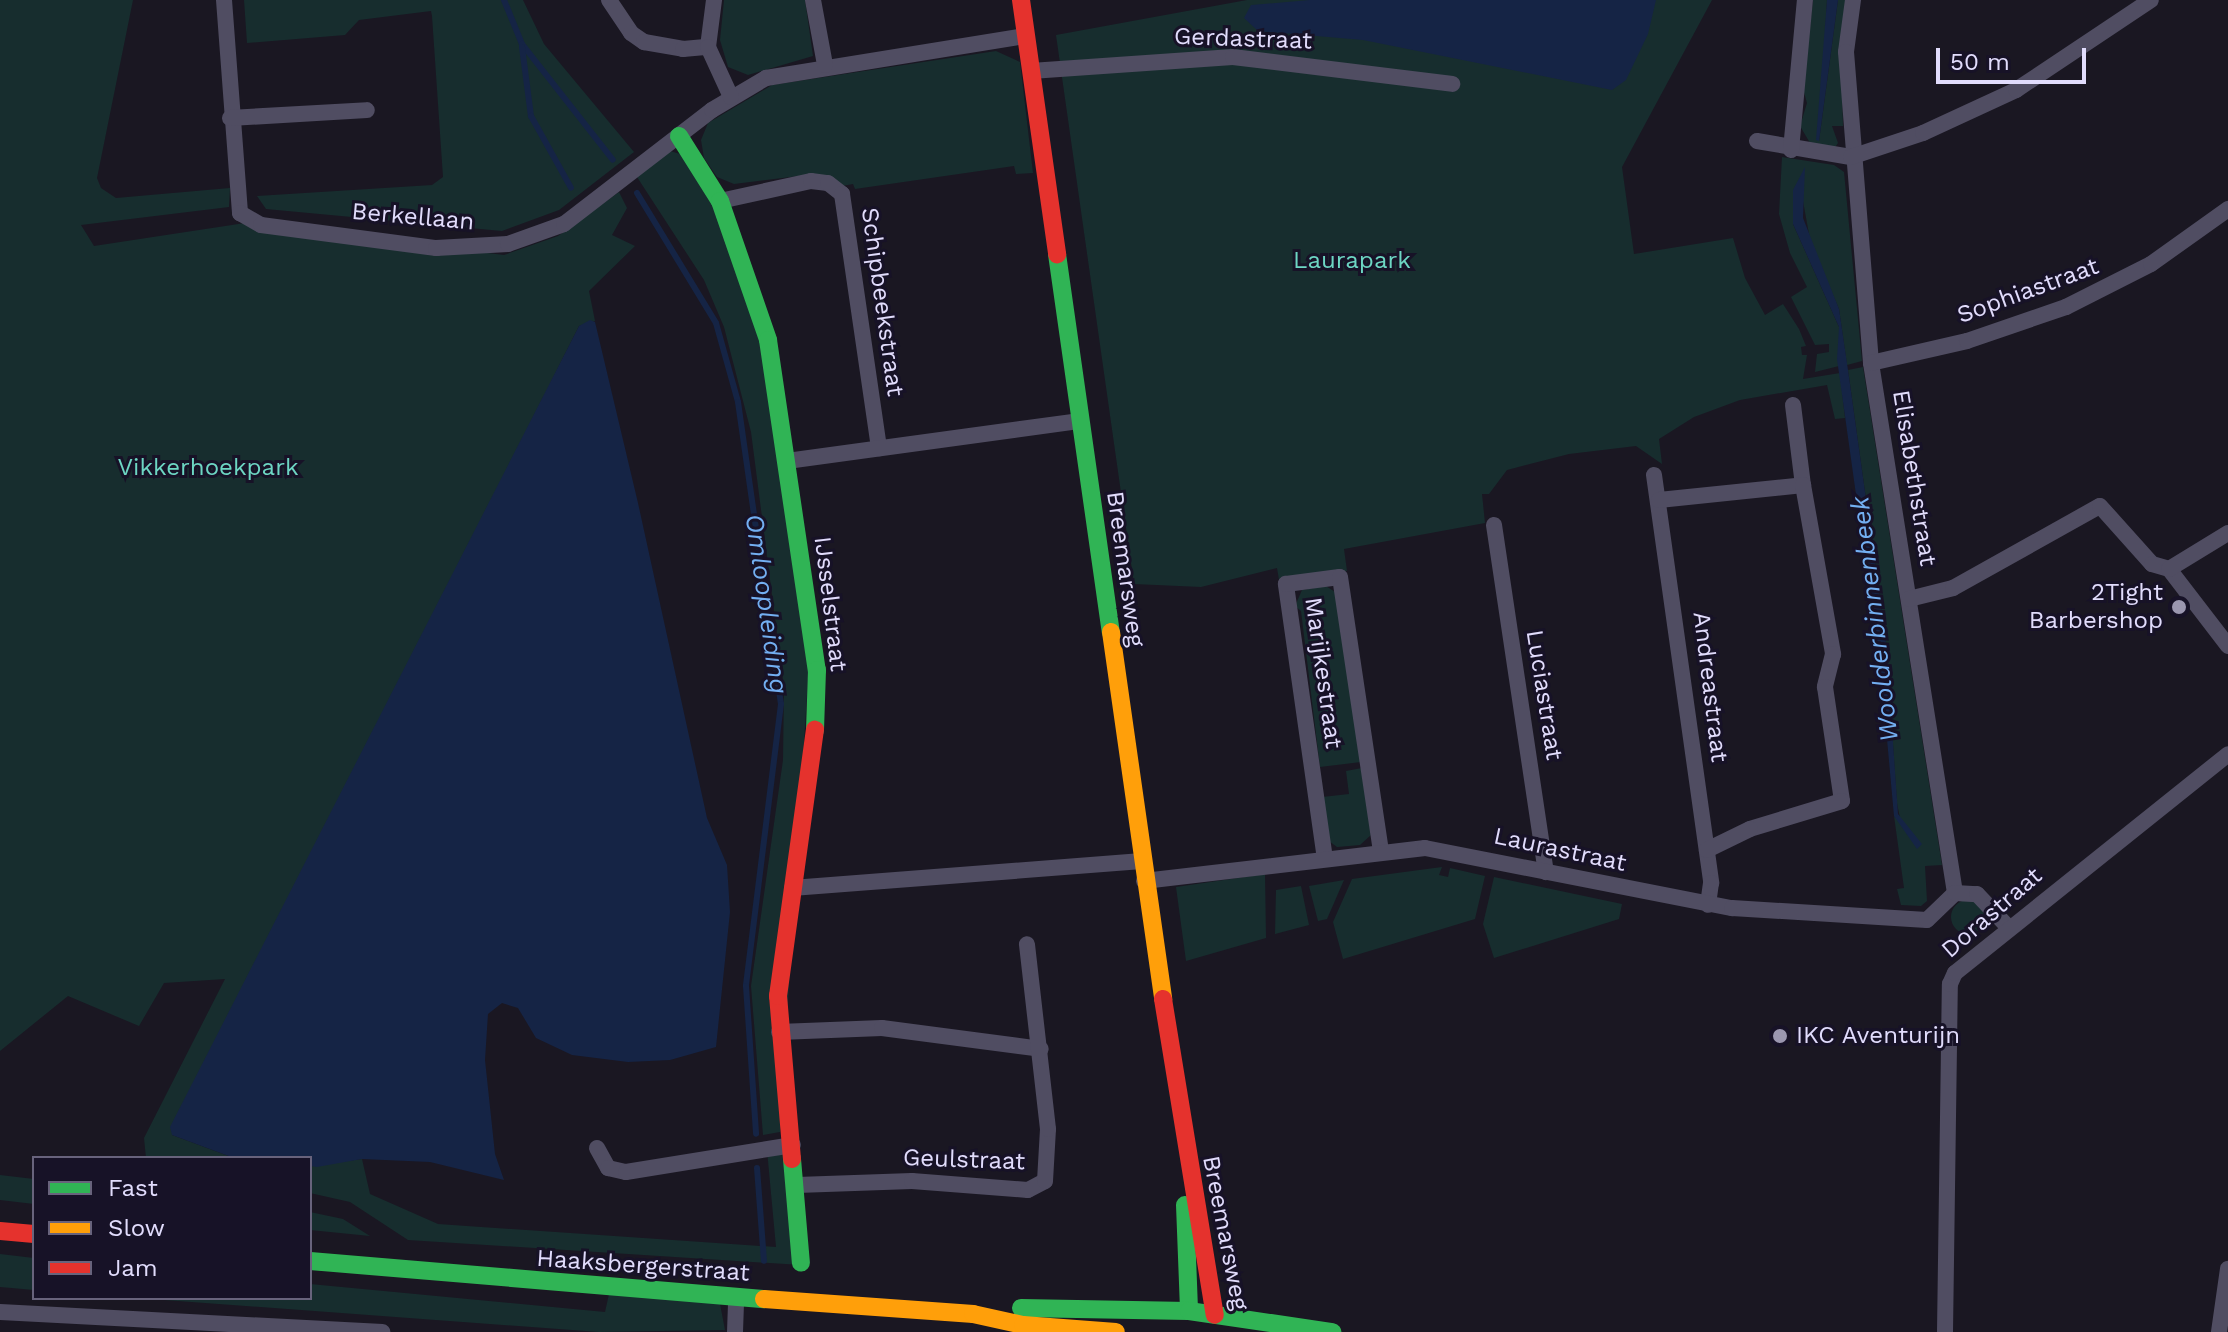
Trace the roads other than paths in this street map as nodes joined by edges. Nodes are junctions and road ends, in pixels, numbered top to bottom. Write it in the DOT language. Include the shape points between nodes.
graph roads {
  1 [pos="224,0"];
  2 [pos="609,0"];
  3 [pos="714,0"];
  4 [pos="813,0"];
  5 [pos="1021,0"];
  6 [pos="1805,0"];
  7 [pos="1853,0"];
  8 [pos="2151,0"];
  9 [pos="1026,36"];
  10 [pos="708,47"];
  11 [pos="825,65"];
  12 [pos="1031,71"];
  13 [pos="1452,84"];
  14 [pos="731,97"];
  15 [pos="367,110"];
  16 [pos="230,118"];
  17 [pos="679,136"];
  18 [pos="1757,141"];
  19 [pos="1791,150"];
  20 [pos="1851,157"];
  21 [pos="720,201"];
  22 [pos="2228,209"];
  23 [pos="1871,363"];
  24 [pos="1793,405"];
  25 [pos="1080,421"];
  26 [pos="879,448"];
  27 [pos="787,461"];
  28 [pos="1654,475"];
  29 [pos="1803,485"];
  30 [pos="1659,500"];
  31 [pos="1494,525"];
  32 [pos="2227,527"];
  33 [pos="2169,569"];
  34 [pos="1909,599"];
  35 [pos="2228,646"];
  36 [pos="2228,754"];
  37 [pos="1381,850"];
  38 [pos="1707,850"];
  39 [pos="1325,859"];
  40 [pos="1142,861"];
  41 [pos="1546,872"];
  42 [pos="1144,881"];
  43 [pos="792,888"];
  44 [pos="1955,893"];
  45 [pos="1708,905"];
  46 [pos="2008,927"];
  47 [pos="1027,944"];
  48 [pos="779,1032"];
  49 [pos="1041,1049"];
  50 [pos="1183,1143"];
  51 [pos="793,1145"];
  52 [pos="597,1148"];
  53 [pos="797,1185"];
  54 [pos="0,1231"];
  55 [pos="32,1234"];
  56 [pos="312,1261"];
  57 [pos="801,1263"];
  58 [pos="2228,1269"];
  59 [pos="736,1298"];
  60 [pos="1189,1311"];
  61 [pos="0,1312"];
  62 [pos="973,1314"];
  63 [pos="1218,1323"];
  64 [pos="382,1332"];
  65 [pos="735,1332"];
  66 [pos="1116,1332"];
  67 [pos="1195,1332"];
  68 [pos="1332,1332"];
  69 [pos="1945,1332"];
  70 [pos="2219,1332"];
  1 -- 16 [label="street"];
  2 -- 10 [label="street" via="631,33 644,42"];
  3 -- 10 [label="street"];
  4 -- 11 [label="street"];
  5 -- 9 [label="street, Breemarsweg"];
  6 -- 19 [label="street"];
  7 -- 20 [label="street, Elisabethstraat" via="1846,52"];
  8 -- 20 [label="street" via="2078,53 1988,106"];
  9 -- 11 [label="street, Berkellaan"];
  9 -- 12 [label="street, Breemarsweg"];
  10 -- 14 [label="street"];
  11 -- 14 [label="street, Berkellaan" via="766,78"];
  12 -- 13 [label="street, Gerdastraat" via="1233,57"];
  12 -- 25 [label="street, Breemarsweg"];
  14 -- 17 [label="street, Berkellaan"];
  15 -- 16 [label="street"];
  16 -- 17 [label="street, Berkellaan" via="240,213 261,225 436,248 508,244 582,212"];
  17 -- 21 [label="street, IJsselstraat"];
  18 -- 19 [label="street"];
  19 -- 20 [label="street"];
  20 -- 23 [label="street, Elisabethstraat"];
  21 -- 26 [label="street, Schipbeekstraat" via="811,181 828,183 842,194"];
  21 -- 27 [label="street, IJsselstraat" via="768,340"];
  22 -- 23 [label="street, Sophiastraat" via="2151,264 2066,307 1967,341"];
  23 -- 34 [label="street, Elisabethstraat"];
  24 -- 29 [label="street"];
  25 -- 26 [label="street"];
  25 -- 40 [label="street, Breemarsweg"];
  26 -- 27 [label="street"];
  27 -- 43 [label="street, IJsselstraat" via="817,670 815,737"];
  28 -- 30 [label="street, Andreastraat"];
  29 -- 30 [label="street"];
  29 -- 38 [label="street" via="1833,654 1825,687 1842,801 1750,829"];
  30 -- 38 [label="street, Andreastraat"];
  31 -- 41 [label="street, Luciastraat"];
  32 -- 33 [label="street"];
  33 -- 34 [label="street" via="2152,564 2108,510 2091,508 1953,588"];
  33 -- 35 [label="street"];
  34 -- 44 [label="street, Elisabethstraat"];
  36 -- 46 [label="street, Dorastraat"];
  37 -- 39 [label="street, Laurastraat"];
  37 -- 39 [label="street, Marijkestraat" via="1340,577 1286,584"];
  37 -- 41 [label="street, Laurastraat" via="1447,849"];
  38 -- 45 [label="street, Andreastraat"];
  39 -- 42 [label="street, Laurastraat"];
  40 -- 42 [label="street, Breemarsweg"];
  40 -- 43 [label="street"];
  41 -- 45 [label="street, Laurastraat"];
  42 -- 50 [label="street, Breemarsweg"];
  43 -- 48 [label="street, IJsselstraat" via="779,967"];
  44 -- 45 [label="street, Laurastraat" via="1927,920"];
  44 -- 46 [label="street" via="1977,894"];
  46 -- 69 [label="street, Dorastraat" via="1961,965 1950,984"];
  47 -- 49 [label="street, Geulstraat"];
  48 -- 49 [label="street" via="882,1028"];
  48 -- 51 [label="street, IJsselstraat"];
  49 -- 53 [label="street, Geulstraat" via="1048,1129 1045,1181 1028,1190 912,1181"];
  50 -- 60 [label="street, Breemarsweg"];
  50 -- 63 [label="street, Breemarsweg"];
  51 -- 52 [label="street" via="626,1172 608,1168"];
  51 -- 53 [label="street, IJsselstraat"];
  53 -- 57 [label="street, IJsselstraat"];
  54 -- 55 [label="street"];
  56 -- 59 [label="street, Haaksbergerstraat"];
  58 -- 70 [label="street"];
  59 -- 62 [label="street, Haaksbergerstraat"];
  59 -- 65 [label="street"];
  60 -- 62 [label="street, Haaksbergerstraat" via="1015,1308"];
  60 -- 63 [label="street, Haaksbergerstraat"];
  60 -- 67 [label="street, Breemarsweg"];
  61 -- 64 [label="street"];
  62 -- 66 [label="street, Haaksbergerstraat" via="1023,1325"];
  63 -- 68 [label="street, Haaksbergerstraat"];
}
